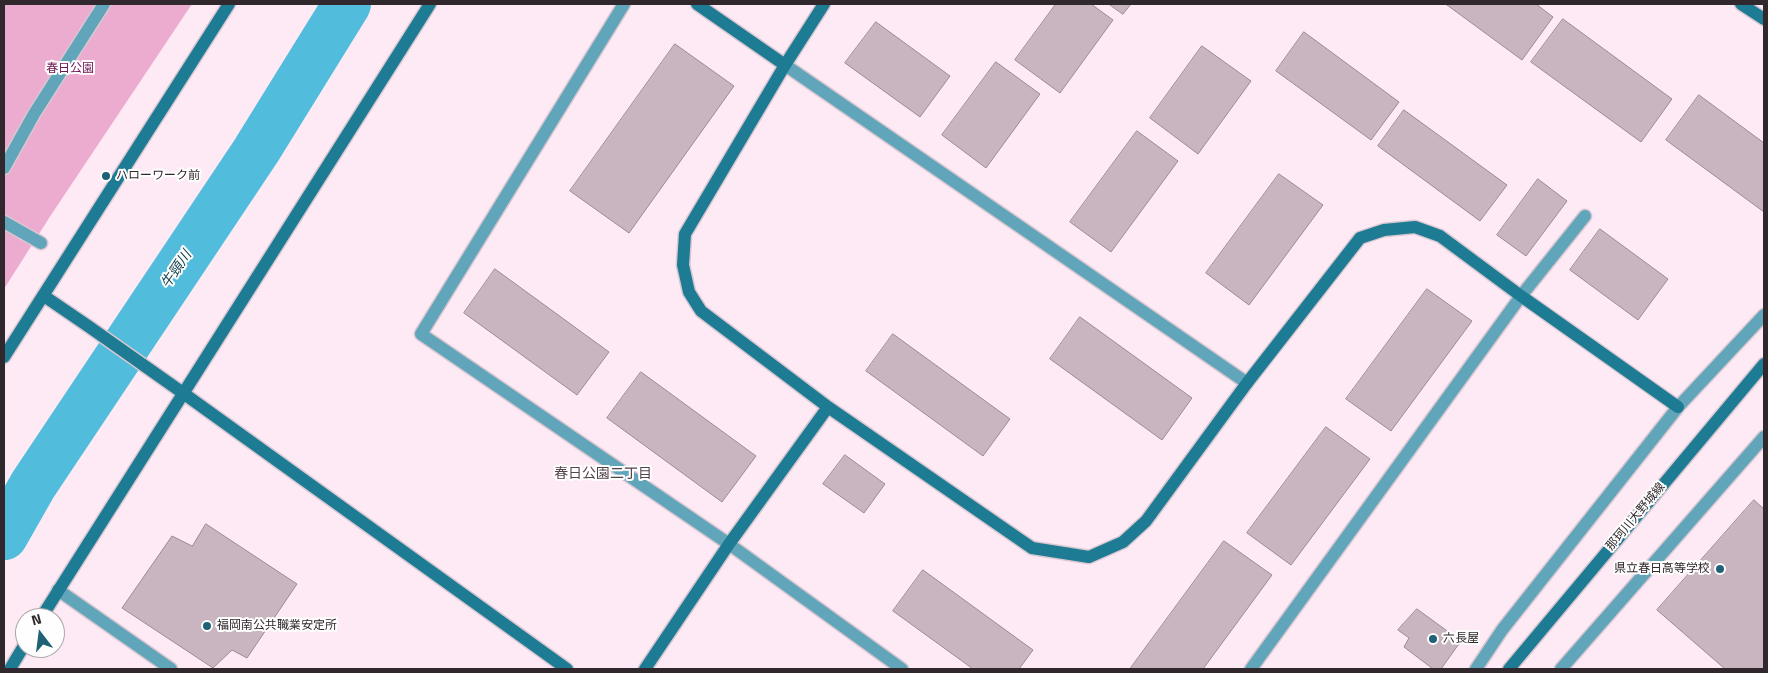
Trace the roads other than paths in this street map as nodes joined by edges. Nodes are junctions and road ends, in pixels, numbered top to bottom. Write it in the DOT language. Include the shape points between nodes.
graph roads {
  1 [pos="104,4"];
  2 [pos="229,4"];
  3 [pos="430,4"];
  4 [pos="624,4"];
  5 [pos="697,4"];
  6 [pos="824,4"];
  7 [pos="1741,4"];
  8 [pos="1764,19"];
  9 [pos="785,65"];
  10 [pos="4,168"];
  11 [pos="1585,216"];
  12 [pos="4,222"];
  13 [pos="41,244"];
  14 [pos="44,296"];
  15 [pos="1521,296"];
  16 [pos="1764,315"];
  17 [pos="4,357"];
  18 [pos="1764,364"];
  19 [pos="1247,383"];
  20 [pos="183,393"];
  21 [pos="828,406"];
  22 [pos="1678,408"];
  23 [pos="1764,437"];
  24 [pos="729,544"];
  25 [pos="58,590"];
  26 [pos="47,608"];
  27 [pos="17,658"];
  28 [pos="10,669"];
  29 [pos="170,669"];
  30 [pos="567,669"];
  31 [pos="645,669"];
  32 [pos="902,669"];
  33 [pos="1251,669"];
  34 [pos="1476,669"];
  35 [pos="1509,669"];
  36 [pos="1561,669"];
  1 -- 10 [label="street"];
  2 -- 14 [label="street"];
  3 -- 20 [label="street"];
  4 -- 24 [label="street" via="421,334"];
  5 -- 9 [label="street"];
  6 -- 9 [label="street"];
  7 -- 8 [label="street"];
  9 -- 19 [label="street"];
  9 -- 21 [label="street" via="685,234 683,265 689,292 701,311"];
  11 -- 15 [label="street"];
  12 -- 13 [label="street"];
  14 -- 17 [label="street"];
  14 -- 20 [label="street"];
  15 -- 19 [label="street" via="1440,236 1414,227 1384,230 1360,238"];
  15 -- 22 [label="street"];
  15 -- 33 [label="street"];
  16 -- 22 [label="street"];
  18 -- 35 [label="street, 那珂川大野城線"];
  19 -- 21 [label="street" via="1146,521 1123,542 1089,557 1032,548"];
  20 -- 25 [label="street"];
  20 -- 30 [label="street"];
  21 -- 24 [label="street"];
  22 -- 34 [label="street" via="1502,630"];
  23 -- 36 [label="street"];
  24 -- 31 [label="street"];
  24 -- 32 [label="street"];
  25 -- 26 [label="street"];
  25 -- 29 [label="street"];
  27 -- 28 [label="street"];
}
